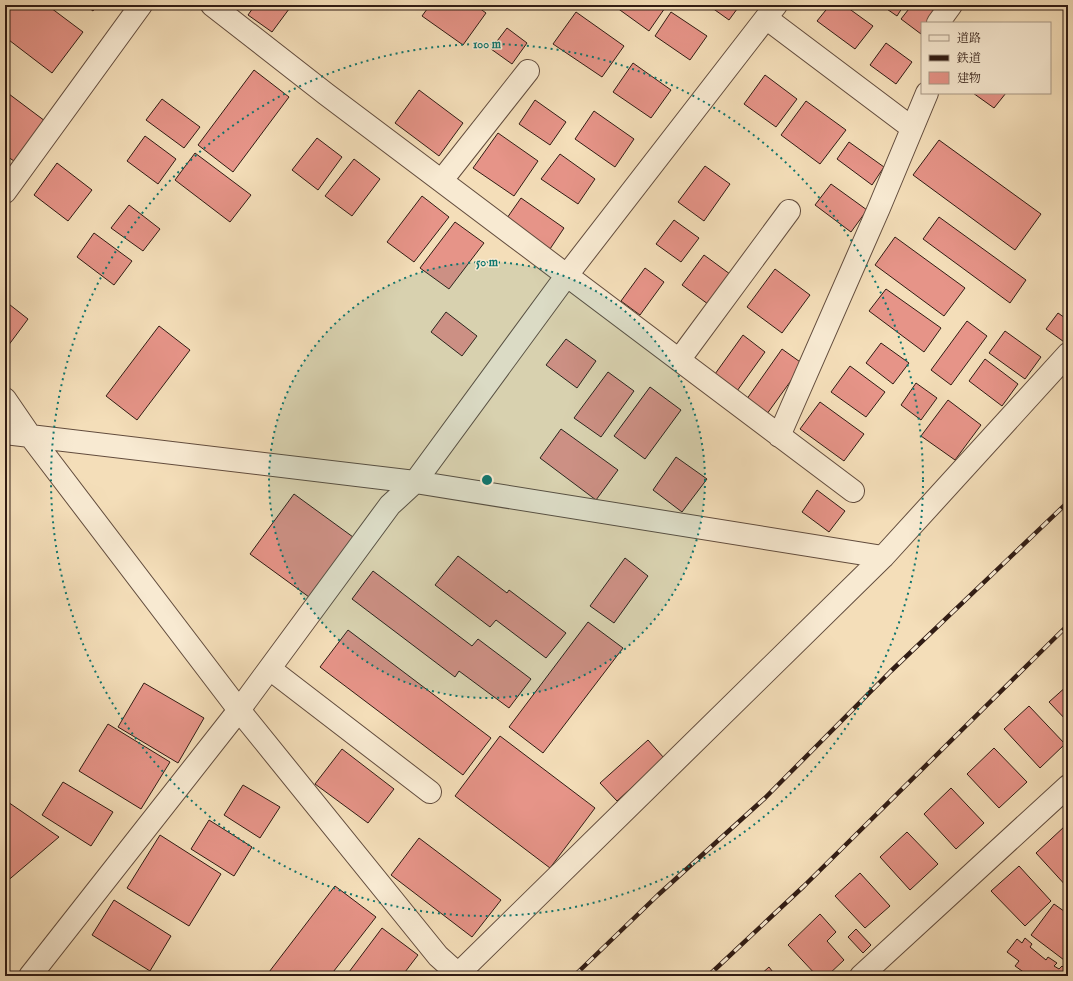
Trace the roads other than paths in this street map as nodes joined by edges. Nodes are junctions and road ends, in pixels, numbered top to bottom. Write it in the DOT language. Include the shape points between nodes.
graph roads {
  1 [pos="141,5"];
  2 [pos="212,5"];
  3 [pos="951,5"];
  4 [pos="771,11"];
  5 [pos="939,22"];
  6 [pos="528,71"];
  7 [pos="927,94"];
  8 [pos="912,128"];
  9 [pos="442,180"];
  10 [pos="5,192"];
  11 [pos="789,211"];
  12 [pos="566,275"];
  13 [pos="1068,354"];
  14 [pos="679,360"];
  15 [pos="5,399"];
  16 [pos="5,433"];
  17 [pos="779,436"];
  18 [pos="31,437"];
  19 [pos="415,482"];
  20 [pos="853,491"];
  21 [pos="883,557"];
  22 [pos="270,669"];
  23 [pos="239,710"];
  24 [pos="1068,786"];
  25 [pos="430,792"];
  26 [pos="457,975"];
  27 [pos="30,976"];
  28 [pos="861,976"];
  1 -- 10 [label="street"];
  2 -- 9 [label="street"];
  3 -- 5 [label="street"];
  4 -- 8 [label="street"];
  4 -- 12 [label="street"];
  6 -- 9 [label="street"];
  7 -- 8 [label="street"];
  8 -- 17 [label="street" via="880,208"];
  9 -- 12 [label="street"];
  11 -- 14 [label="street"];
  12 -- 14 [label="street"];
  12 -- 19 [label="street"];
  13 -- 21 [label="street"];
  14 -- 17 [label="street"];
  15 -- 18 [label="street"];
  16 -- 18 [label="street"];
  17 -- 20 [label="street"];
  18 -- 19 [label="street"];
  18 -- 23 [label="street"];
  19 -- 21 [label="street"];
  19 -- 22 [label="street" via="390,505"];
  21 -- 26 [label="street"];
  22 -- 23 [label="street"];
  22 -- 25 [label="street"];
  23 -- 26 [label="street" via="438,956"];
  23 -- 27 [label="street"];
  24 -- 28 [label="street"];
}
